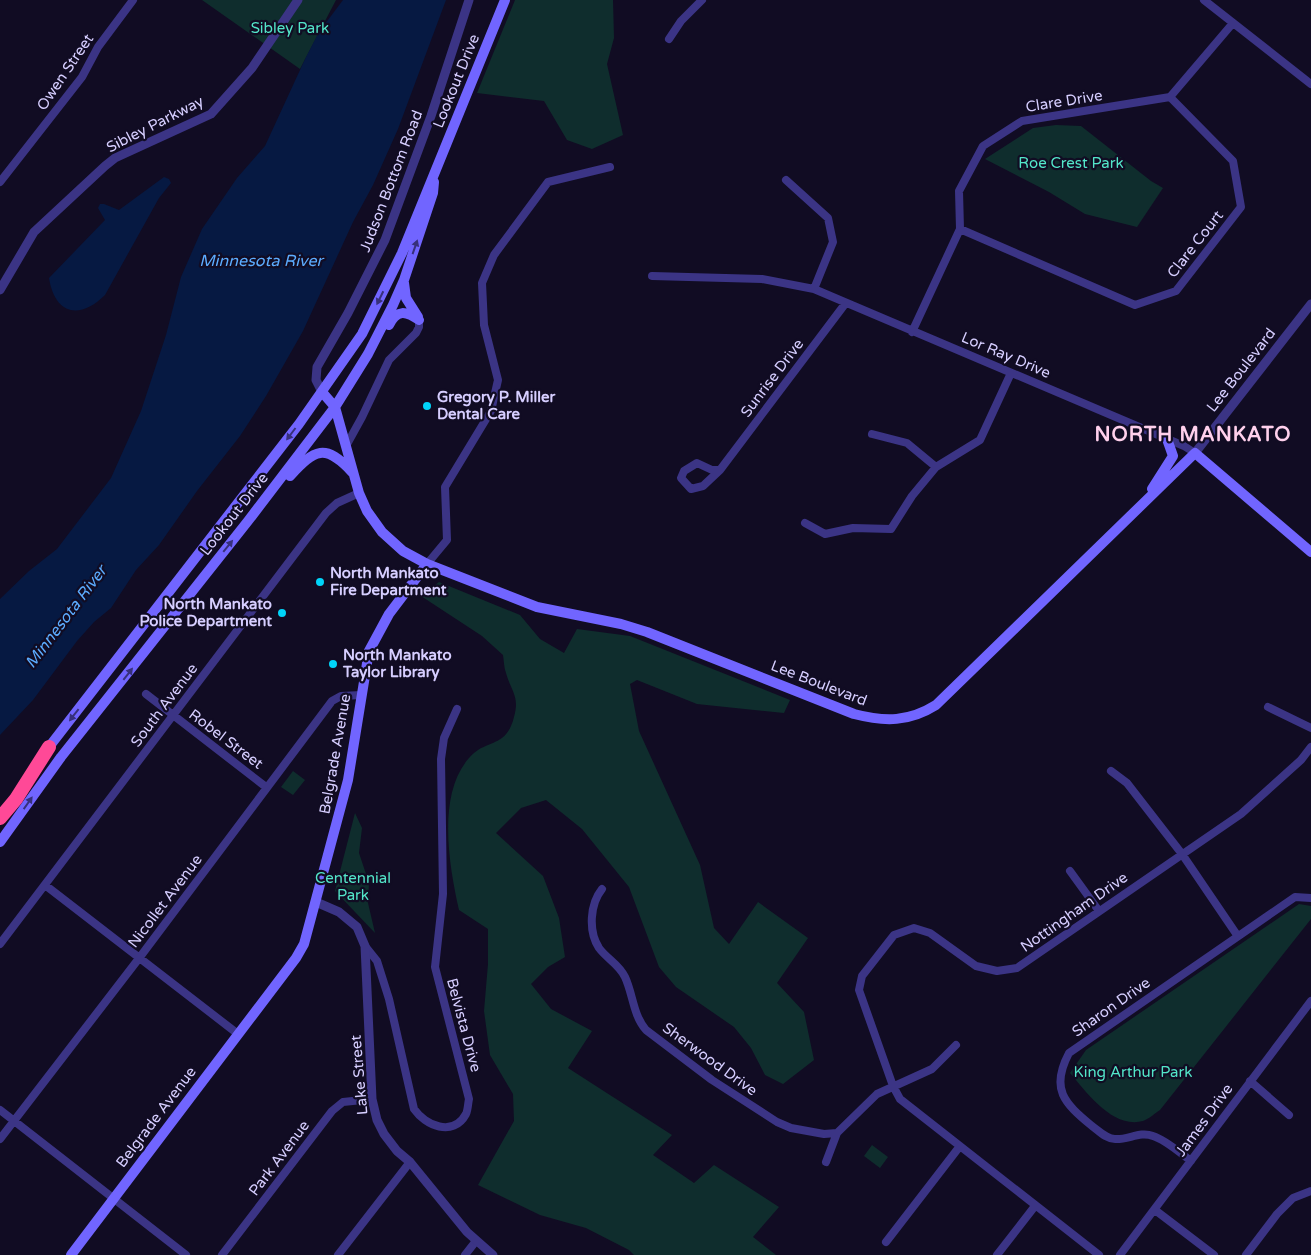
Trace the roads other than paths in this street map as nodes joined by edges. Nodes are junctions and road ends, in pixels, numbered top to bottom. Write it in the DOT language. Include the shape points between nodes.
graph roads {
  1 [pos="133,0"];
  2 [pos="298,0"];
  3 [pos="469,0"];
  4 [pos="505,0"];
  5 [pos="702,0"];
  6 [pos="1204,0"];
  7 [pos="1233,23"];
  8 [pos="669,39"];
  9 [pos="1311,84"];
  10 [pos="1170,97"];
  11 [pos="610,167"];
  12 [pos="435,174"];
  13 [pos="786,180"];
  14 [pos="0,182"];
  15 [pos="960,229"];
  16 [pos="652,276"];
  17 [pos="404,280"];
  18 [pos="814,289"];
  19 [pos="0,290"];
  20 [pos="846,304"];
  21 [pos="1311,304"];
  22 [pos="419,320"];
  23 [pos="912,332"];
  24 [pos="1011,373"];
  25 [pos="353,379"];
  26 [pos="322,392"];
  27 [pos="335,407"];
  28 [pos="872,434"];
  29 [pos="1167,439"];
  30 [pos="346,446"];
  31 [pos="1195,453"];
  32 [pos="936,467"];
  33 [pos="720,470"];
  34 [pos="353,472"];
  35 [pos="359,493"];
  36 [pos="1142,504"];
  37 [pos="248,521"];
  38 [pos="805,523"];
  39 [pos="1311,552"];
  40 [pos="427,564"];
  41 [pos="146,694"];
  42 [pos="360,695"];
  43 [pos="1268,707"];
  44 [pos="457,709"];
  45 [pos="174,716"];
  46 [pos="1311,728"];
  47 [pos="49,747"];
  48 [pos="1311,747"];
  49 [pos="1111,771"];
  50 [pos="266,787"];
  51 [pos="0,806"];
  52 [pos="0,818"];
  53 [pos="0,842"];
  54 [pos="1182,854"];
  55 [pos="1070,871"];
  56 [pos="45,885"];
  57 [pos="602,890"];
  58 [pos="1311,898"];
  59 [pos="316,902"];
  60 [pos="1099,912"];
  61 [pos="1237,936"];
  62 [pos="0,944"];
  63 [pos="365,946"];
  64 [pos="140,958"];
  65 [pos="1311,1000"];
  66 [pos="238,1034"];
  67 [pos="956,1044"];
  68 [pos="1250,1081"];
  69 [pos="893,1086"];
  70 [pos="372,1100"];
  71 [pos="0,1110"];
  72 [pos="1289,1115"];
  73 [pos="14,1120"];
  74 [pos="837,1133"];
  75 [pos="0,1139"];
  76 [pos="960,1146"];
  77 [pos="1191,1161"];
  78 [pos="410,1162"];
  79 [pos="826,1162"];
  80 [pos="1311,1191"];
  81 [pos="113,1199"];
  82 [pos="1035,1206"];
  83 [pos="1154,1210"];
  84 [pos="476,1241"];
  85 [pos="886,1242"];
  86 [pos="71,1255"];
  87 [pos="186,1255"];
  88 [pos="222,1255"];
  89 [pos="338,1255"];
  90 [pos="465,1255"];
  91 [pos="493,1255"];
  92 [pos="997,1255"];
  93 [pos="1099,1255"];
  94 [pos="1120,1255"];
  95 [pos="1214,1255"];
  96 [pos="1246,1255"];
  1 -- 14 [label="street, Owen Street" via="98,47 82,77"];
  2 -- 19 [label="street, Sibley Parkway" via="252,68 211,114 115,158 105,166 34,232"];
  3 -- 26 [label="street, Judson Bottom Road" via="385,240 317,367 316,380"];
  4 -- 12 [label="main road, Lookout Drive"];
  5 -- 8 [label="street"];
  6 -- 7 [label="street"];
  7 -- 9 [label="street"];
  7 -- 10 [label="street"];
  10 -- 15 [label="street, Clare Drive" via="1022,121 983,146 960,190"];
  10 -- 15 [label="street, Clare Court" via="1233,161 1241,207 1176,291 1135,305"];
  11 -- 40 [label="street, Belgrade Avenue" via="548,182 494,255 482,283 484,325 498,380 490,411 445,487 447,540"];
  17 -- 12 [label="main road, Lookout Drive, one-way" via="433,193"];
  12 -- 26 [label="main road, Lookout Drive, one-way" via="362,334"];
  13 -- 18 [label="street" via="828,218 833,242"];
  15 -- 23 [label="street, Clare Drive"];
  16 -- 18 [label="street, Lor Ray Drive" via="762,279"];
  17 -- 22 [label="main road" via="406,298"];
  17 -- 25 [label="main road, Lookout Drive"];
  18 -- 20 [label="street, Lor Ray Drive"];
  20 -- 23 [label="street, Lor Ray Drive"];
  20 -- 33 [label="street, Sunrise Drive"];
  21 -- 31 [label="street, Lee Boulevard"];
  22 -- 25 [label="main road" via="410,314 396,314 373,356"];
  22 -- 30 [label="street" via="416,333 389,360"];
  23 -- 24 [label="street, Lor Ray Drive"];
  24 -- 29 [label="street, Lor Ray Drive"];
  24 -- 32 [label="street" via="980,440"];
  25 -- 27 [label="main road, Lookout Drive"];
  26 -- 27 [label="main road, Lee Boulevard"];
  26 -- 47 [label="main road, Lookout Drive, one-way"];
  27 -- 30 [label="main road, Lee Boulevard"];
  27 -- 37 [label="main road, Lookout Drive"];
  28 -- 32 [label="street" via="907,443"];
  29 -- 31 [label="street, Lor Ray Drive"];
  29 -- 36 [label="main road" via="1173,456"];
  30 -- 34 [label="main road, Lee Boulevard"];
  31 -- 36 [label="main road, Lee Boulevard"];
  31 -- 39 [label="main road, Lor Ray Drive"];
  32 -- 38 [label="street" via="891,529 853,528 825,534"];
  33 -- 33 [label="street, Sunrise Drive" via="698,489 691,489 681,478 689,466 697,463"];
  34 -- 35 [label="main road, Lee Boulevard"];
  34 -- 37 [label="main road" via="330,453 312,456"];
  35 -- 40 [label="main road, Lee Boulevard" via="382,532 403,551"];
  35 -- 45 [label="street, South Avenue" via="337,503 326,513"];
  36 -- 40 [label="main road, Lee Boulevard" via="936,705 922,713 888,721 854,714 647,632 537,607"];
  53 -- 37 [label="main road, Lookout Drive, one-way" via="61,757"];
  40 -- 42 [label="main road, Belgrade Avenue" via="375,638 369,650"];
  41 -- 45 [label="street, Robel Street"];
  42 -- 50 [label="street, Nicollet Avenue" via="341,696 332,701"];
  42 -- 59 [label="main road, Belgrade Avenue" via="348,780"];
  43 -- 46 [label="street"];
  44 -- 63 [label="street, Belvista Drive" via="444,738 441,759 443,894 435,967 469,1098 466,1114 458,1123 446,1128 431,1125 414,1109 377,961"];
  45 -- 50 [label="street, Robel Street"];
  45 -- 56 [label="street, South Avenue"];
  47 -- 51 [label="highway"];
  47 -- 52 [label="highway"];
  48 -- 54 [label="street, Nottingham Drive" via="1241,814"];
  49 -- 54 [label="street" via="1127,783"];
  50 -- 64 [label="street, Nicollet Avenue"];
  54 -- 60 [label="street, Nottingham Drive"];
  54 -- 61 [label="street"];
  55 -- 60 [label="street"];
  56 -- 62 [label="street, South Avenue"];
  56 -- 64 [label="street"];
  57 -- 74 [label="street, Sherwood Drive" via="593,909 595,938 599,947 624,974 637,1015 646,1030 712,1080 777,1122 791,1128"];
  58 -- 61 [label="street, Sharon Drive" via="1295,897"];
  59 -- 63 [label="street, Lake Street" via="338,912 357,927"];
  59 -- 66 [label="main road, Belgrade Avenue" via="304,944 296,958"];
  60 -- 69 [label="street, Nottingham Drive" via="1017,968 1004,970 976,966 930,933 914,928 894,936 862,976 859,990"];
  61 -- 77 [label="street, Sharon Drive" via="1069,1052 1059,1079 1062,1094 1071,1108 1107,1138 1154,1136"];
  63 -- 70 [label="street, Lake Street"];
  64 -- 66 [label="street"];
  64 -- 73 [label="street, Nicollet Avenue"];
  65 -- 68 [label="street, James Drive"];
  66 -- 81 [label="main road, Belgrade Avenue"];
  67 -- 69 [label="street" via="932,1069"];
  68 -- 72 [label="street"];
  68 -- 77 [label="street, James Drive"];
  69 -- 74 [label="street" via="870,1100"];
  69 -- 76 [label="street, Nottingham Drive" via="900,1099"];
  70 -- 78 [label="street, Lake Street" via="376,1120 384,1134"];
  70 -- 88 [label="street, Park Avenue" via="343,1102 332,1111"];
  71 -- 73 [label="street"];
  73 -- 75 [label="street, Nicollet Avenue"];
  73 -- 81 [label="street"];
  74 -- 79 [label="street"];
  76 -- 82 [label="street, Nottingham Drive"];
  76 -- 85 [label="street"];
  77 -- 83 [label="street, James Drive"];
  78 -- 84 [label="street, Lake Street"];
  78 -- 89 [label="street"];
  80 -- 96 [label="street" via="1294,1198 1277,1214"];
  81 -- 86 [label="main road, Belgrade Avenue"];
  81 -- 87 [label="street"];
  82 -- 92 [label="street"];
  82 -- 93 [label="street, Nottingham Drive"];
  83 -- 94 [label="street, James Drive"];
  83 -- 95 [label="street"];
  84 -- 90 [label="street"];
  84 -- 91 [label="street, Lake Street"];
}
